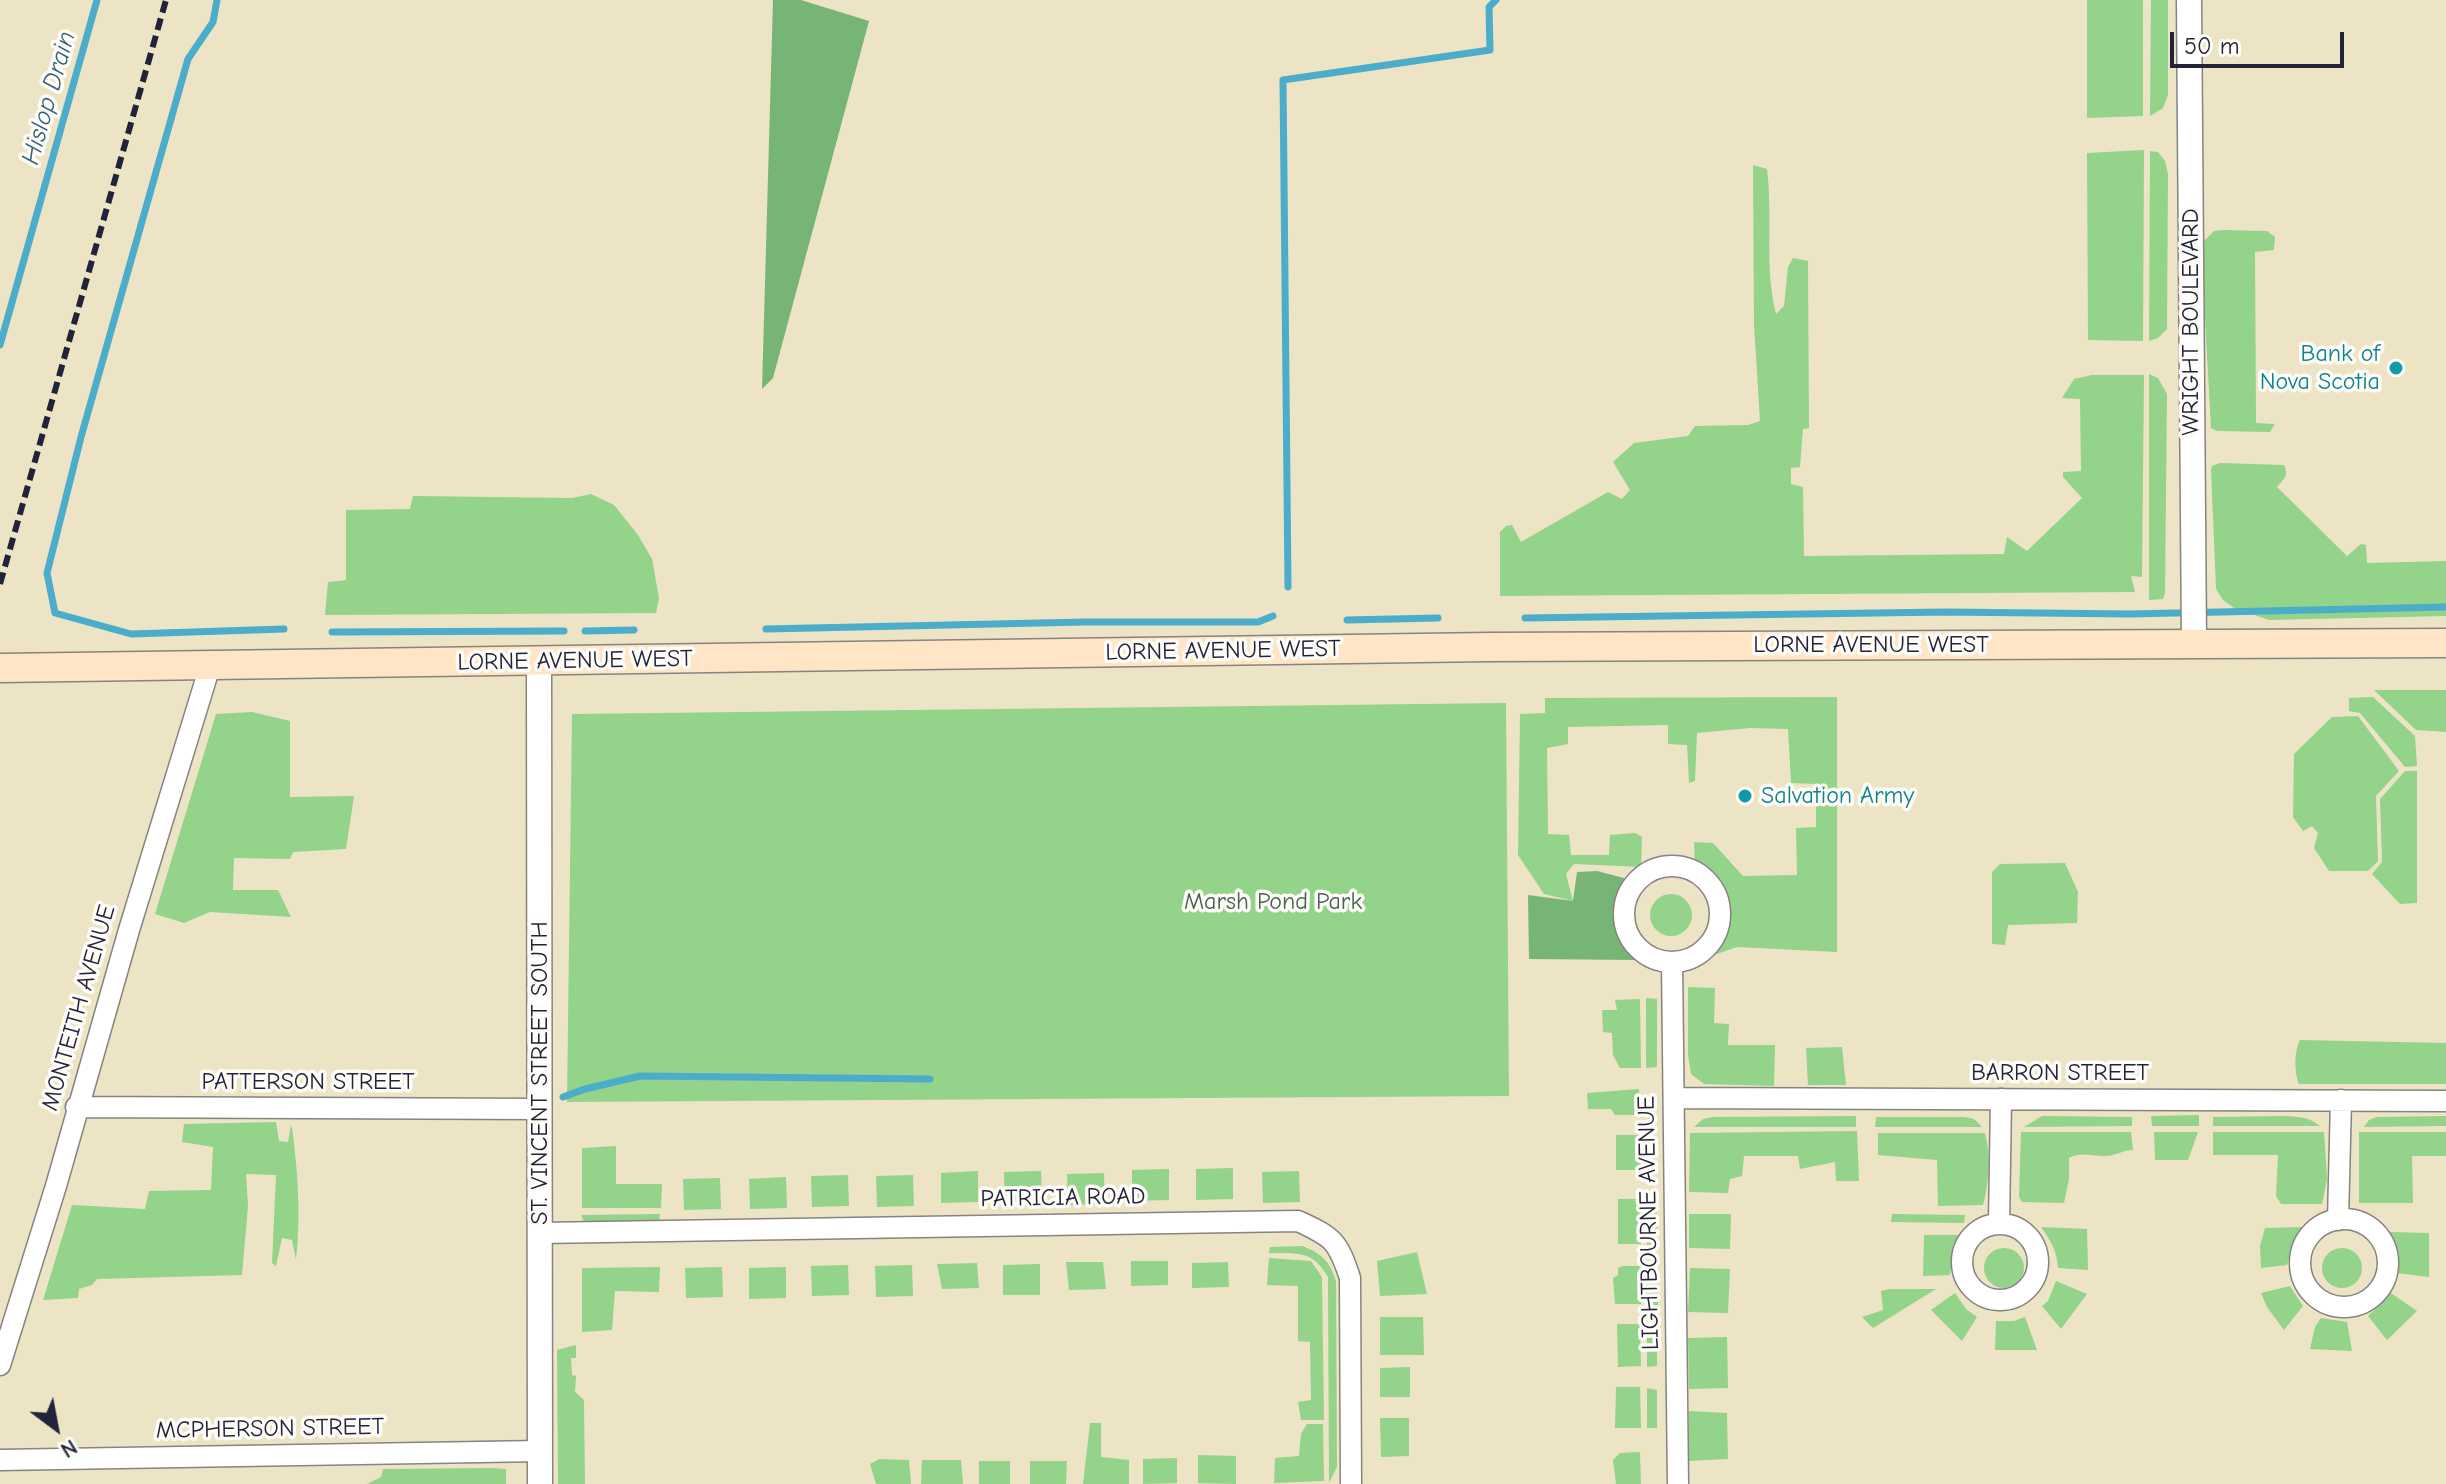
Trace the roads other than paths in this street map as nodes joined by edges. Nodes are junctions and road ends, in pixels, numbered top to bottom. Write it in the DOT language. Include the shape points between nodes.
graph roads {
  1 [pos="2189,0"];
  2 [pos="2194,643"];
  3 [pos="2446,643"];
  4 [pos="539,661"];
  5 [pos="210,666"];
  6 [pos="0,668"];
  7 [pos="1672,962"];
  8 [pos="1674,1098"];
  9 [pos="2001,1099"];
  10 [pos="2341,1100"];
  11 [pos="2446,1101"];
  12 [pos="76,1107"];
  13 [pos="540,1109"];
  14 [pos="2338,1220"];
  15 [pos="1999,1224"];
  16 [pos="540,1233"];
  17 [pos="0,1365"];
  18 [pos="540,1451"];
  19 [pos="0,1460"];
  20 [pos="540,1484"];
  21 [pos="1351,1484"];
  22 [pos="1678,1484"];
  1 -- 2 [label="street, WRIGHT BOULEVARD"];
  2 -- 3 [label="main road, LORNE AVENUE WEST"];
  2 -- 4 [label="main road, LORNE AVENUE WEST"];
  4 -- 5 [label="main road, LORNE AVENUE WEST"];
  4 -- 13 [label="street, ST. VINCENT STREET SOUTH"];
  5 -- 6 [label="main road, LORNE AVENUE WEST"];
  5 -- 12 [label="street, MONTEITH AVENUE"];
  7 -- 7 [label="street" via="1688,960 1708,946 1719,924 1720,907 1707,880 1668,866 1652,870 1630,892 1625,925 1642,952"];
  7 -- 8 [label="street, LIGHTBOURNE AVENUE"];
  8 -- 9 [label="street, BARRON STREET"];
  8 -- 22 [label="street, LIGHTBOURNE AVENUE"];
  9 -- 10 [label="street, BARRON STREET"];
  9 -- 15 [label="street"];
  10 -- 11 [label="street, BARRON STREET"];
  10 -- 14 [label="street"];
  12 -- 13 [label="street, PATTERSON STREET"];
  12 -- 17 [label="street, MONTEITH AVENUE"];
  13 -- 16 [label="street, ST. VINCENT STREET SOUTH"];
  14 -- 14 [label="street" via="2311,1233 2300,1267 2313,1294 2344,1307 2375,1294 2388,1262 2385,1247 2364,1224"];
  16 -- 18 [label="street, ST. VINCENT STREET SOUTH"];
  16 -- 21 [label="street, PATRICIA ROAD" via="1298,1221 1340,1247 1350,1278"];
  18 -- 19 [label="street, MCPHERSON STREET"];
  18 -- 20 [label="street, ST. VINCENT STREET SOUTH"];
}
